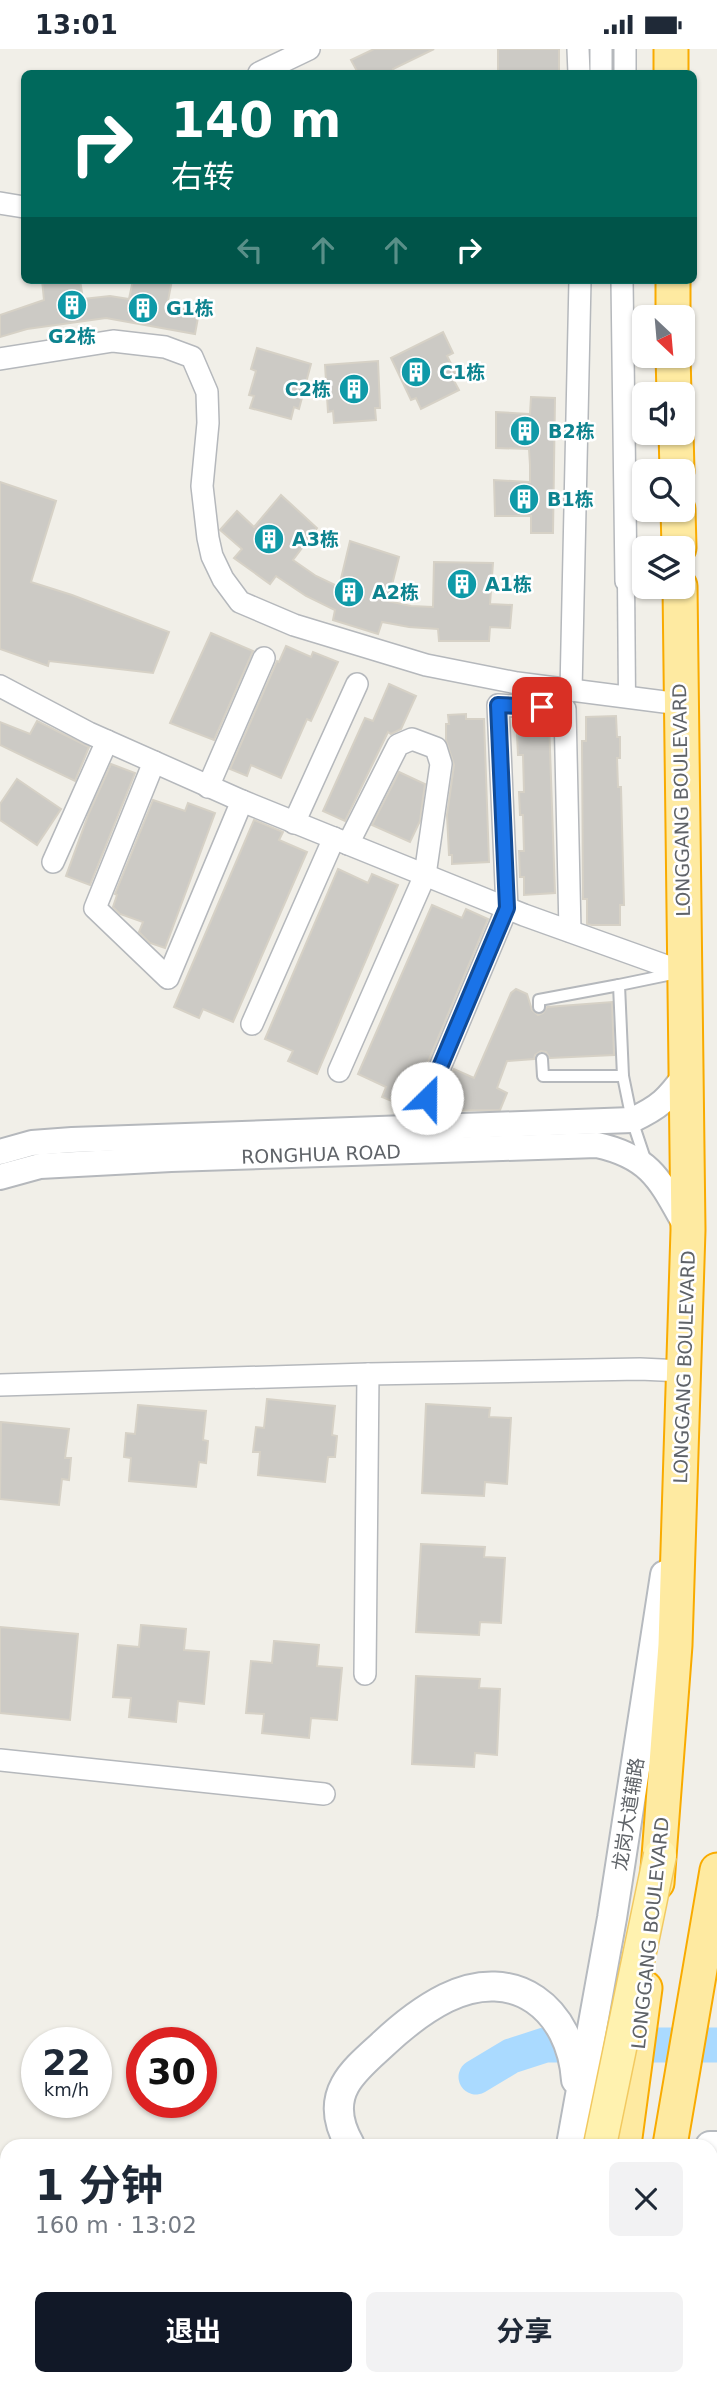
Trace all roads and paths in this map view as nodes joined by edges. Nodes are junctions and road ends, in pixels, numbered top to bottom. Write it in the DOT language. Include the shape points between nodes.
graph roads {
  1 [pos="309,49"];
  2 [pos="578,49"];
  3 [pos="601,49"];
  4 [pos="625,49"];
  5 [pos="671,49"];
  6 [pos="265,70"];
  7 [pos="579,70"];
  8 [pos="601,70"];
  9 [pos="625,70"];
  10 [pos="671,70"];
  11 [pos="0,203"];
  12 [pos="21,206"];
  13 [pos="580,284"];
  14 [pos="622,284"];
  15 [pos="673,284"];
  16 [pos="673,305"];
  17 [pos="0,359"];
  18 [pos="633,536"];
  19 [pos="634,599"];
  20 [pos="680,599"];
  21 [pos="264,659"];
  22 [pos="357,684"];
  23 [pos="0,686"];
  24 [pos="571,691"];
  25 [pos="627,699"];
  26 [pos="680,704"];
  27 [pos="107,741"];
  28 [pos="154,762"];
  29 [pos="208,787"];
  30 [pos="242,801"];
  31 [pos="294,823"];
  32 [pos="341,841"];
  33 [pos="53,862"];
  34 [pos="425,875"];
  35 [pos="507,908"];
  36 [pos="570,931"];
  37 [pos="683,972"];
  38 [pos="619,985"];
  39 [pos="539,1007"];
  40 [pos="252,1024"];
  41 [pos="542,1059"];
  42 [pos="339,1071"];
  43 [pos="686,1074"];
  44 [pos="623,1076"];
  45 [pos="427,1098"];
  46 [pos="632,1120"];
  47 [pos="0,1151"];
  48 [pos="647,1166"];
  49 [pos="0,1177"];
  50 [pos="688,1230"];
  51 [pos="683,1371"];
  52 [pos="368,1374"];
  53 [pos="0,1385"];
  54 [pos="680,1482"];
  55 [pos="365,1674"];
  56 [pos="0,1760"];
  57 [pos="324,1794"];
  58 [pos="660,1855"];
  59 [pos="717,1870"];
  60 [pos="693,2007"];
  61 [pos="578,2108"];
  62 [pos="346,2139"];
  63 [pos="572,2139"];
  64 [pos="601,2139"];
  65 [pos="625,2139"];
  66 [pos="671,2139"];
  67 [pos="687,2139"];
  1 -- 6 [label="street"];
  2 -- 7 [label="street"];
  3 -- 8 [label="street"];
  4 -- 9 [label="street"];
  5 -- 10 [label="highway"];
  11 -- 12 [label="street"];
  13 -- 24 [label="street"];
  14 -- 18 [label="street"];
  15 -- 16 [label="highway"];
  17 -- 24 [label="street" via="113,341 192,357 207,392 202,486 208,538 223,579 240,602 294,625 426,665"];
  19 -- 25 [label="street"];
  20 -- 26 [label="highway, LONGGANG BOULEVARD"];
  21 -- 29 [label="street"];
  22 -- 31 [label="street"];
  23 -- 27 [label="street"];
  24 -- 25 [label="street"];
  25 -- 26 [label="street"];
  26 -- 37 [label="highway, LONGGANG BOULEVARD"];
  27 -- 28 [label="street"];
  27 -- 33 [label="street"];
  28 -- 29 [label="street"];
  28 -- 30 [label="street" via="95,908 168,978"];
  29 -- 30 [label="street"];
  30 -- 31 [label="street"];
  31 -- 32 [label="street"];
  32 -- 34 [label="street"];
  32 -- 34 [label="street" via="398,745 412,739 436,748 441,764"];
  32 -- 40 [label="street"];
  34 -- 35 [label="street"];
  34 -- 42 [label="street"];
  35 -- 36 [label="street"];
  35 -- 36 [label="street" via="498,705 565,709"];
  35 -- 45 [label="street"];
  36 -- 37 [label="street"];
  37 -- 38 [label="lane"];
  37 -- 43 [label="highway, LONGGANG BOULEVARD"];
  38 -- 39 [label="lane" via="539,1000"];
  38 -- 44 [label="lane"];
  41 -- 44 [label="lane" via="543,1076"];
  43 -- 46 [label="street, RONGHUA ROAD" via="668,1098"];
  43 -- 50 [label="highway, LONGGANG BOULEVARD"];
  44 -- 46 [label="lane"];
  46 -- 47 [label="street, RONGHUA ROAD" via="72,1140"];
  46 -- 48 [label="lane"];
  48 -- 49 [label="street, RONGHUA ROAD" via="617,1149 597,1145 40,1166"];
  48 -- 50 [label="street, RONGHUA ROAD"];
  50 -- 51 [label="highway, LONGGANG BOULEVARD"];
  51 -- 52 [label="street"];
  51 -- 54 [label="highway, LONGGANG BOULEVARD"];
  52 -- 53 [label="street"];
  52 -- 55 [label="street"];
  54 -- 58 [label="highway, LONGGANG BOULEVARD" via="675,1646"];
  54 -- 61 [label="main road, 龙岗大道辅路"];
  56 -- 57 [label="street"];
  58 -- 64 [label="main road, 龙岗大道辅路, bridge"];
  58 -- 65 [label="highway, LONGGANG BOULEVARD, bridge"];
  59 -- 60 [label="highway"];
  60 -- 66 [label="highway"];
  60 -- 67 [label="main road"];
  61 -- 62 [label="main road" via="572,2050 549,2010 536,1999 504,1988 471,1989 448,1997 412,2020 346,2084 338,2120"];
  61 -- 63 [label="main road, 龙岗大道辅路"];
}
